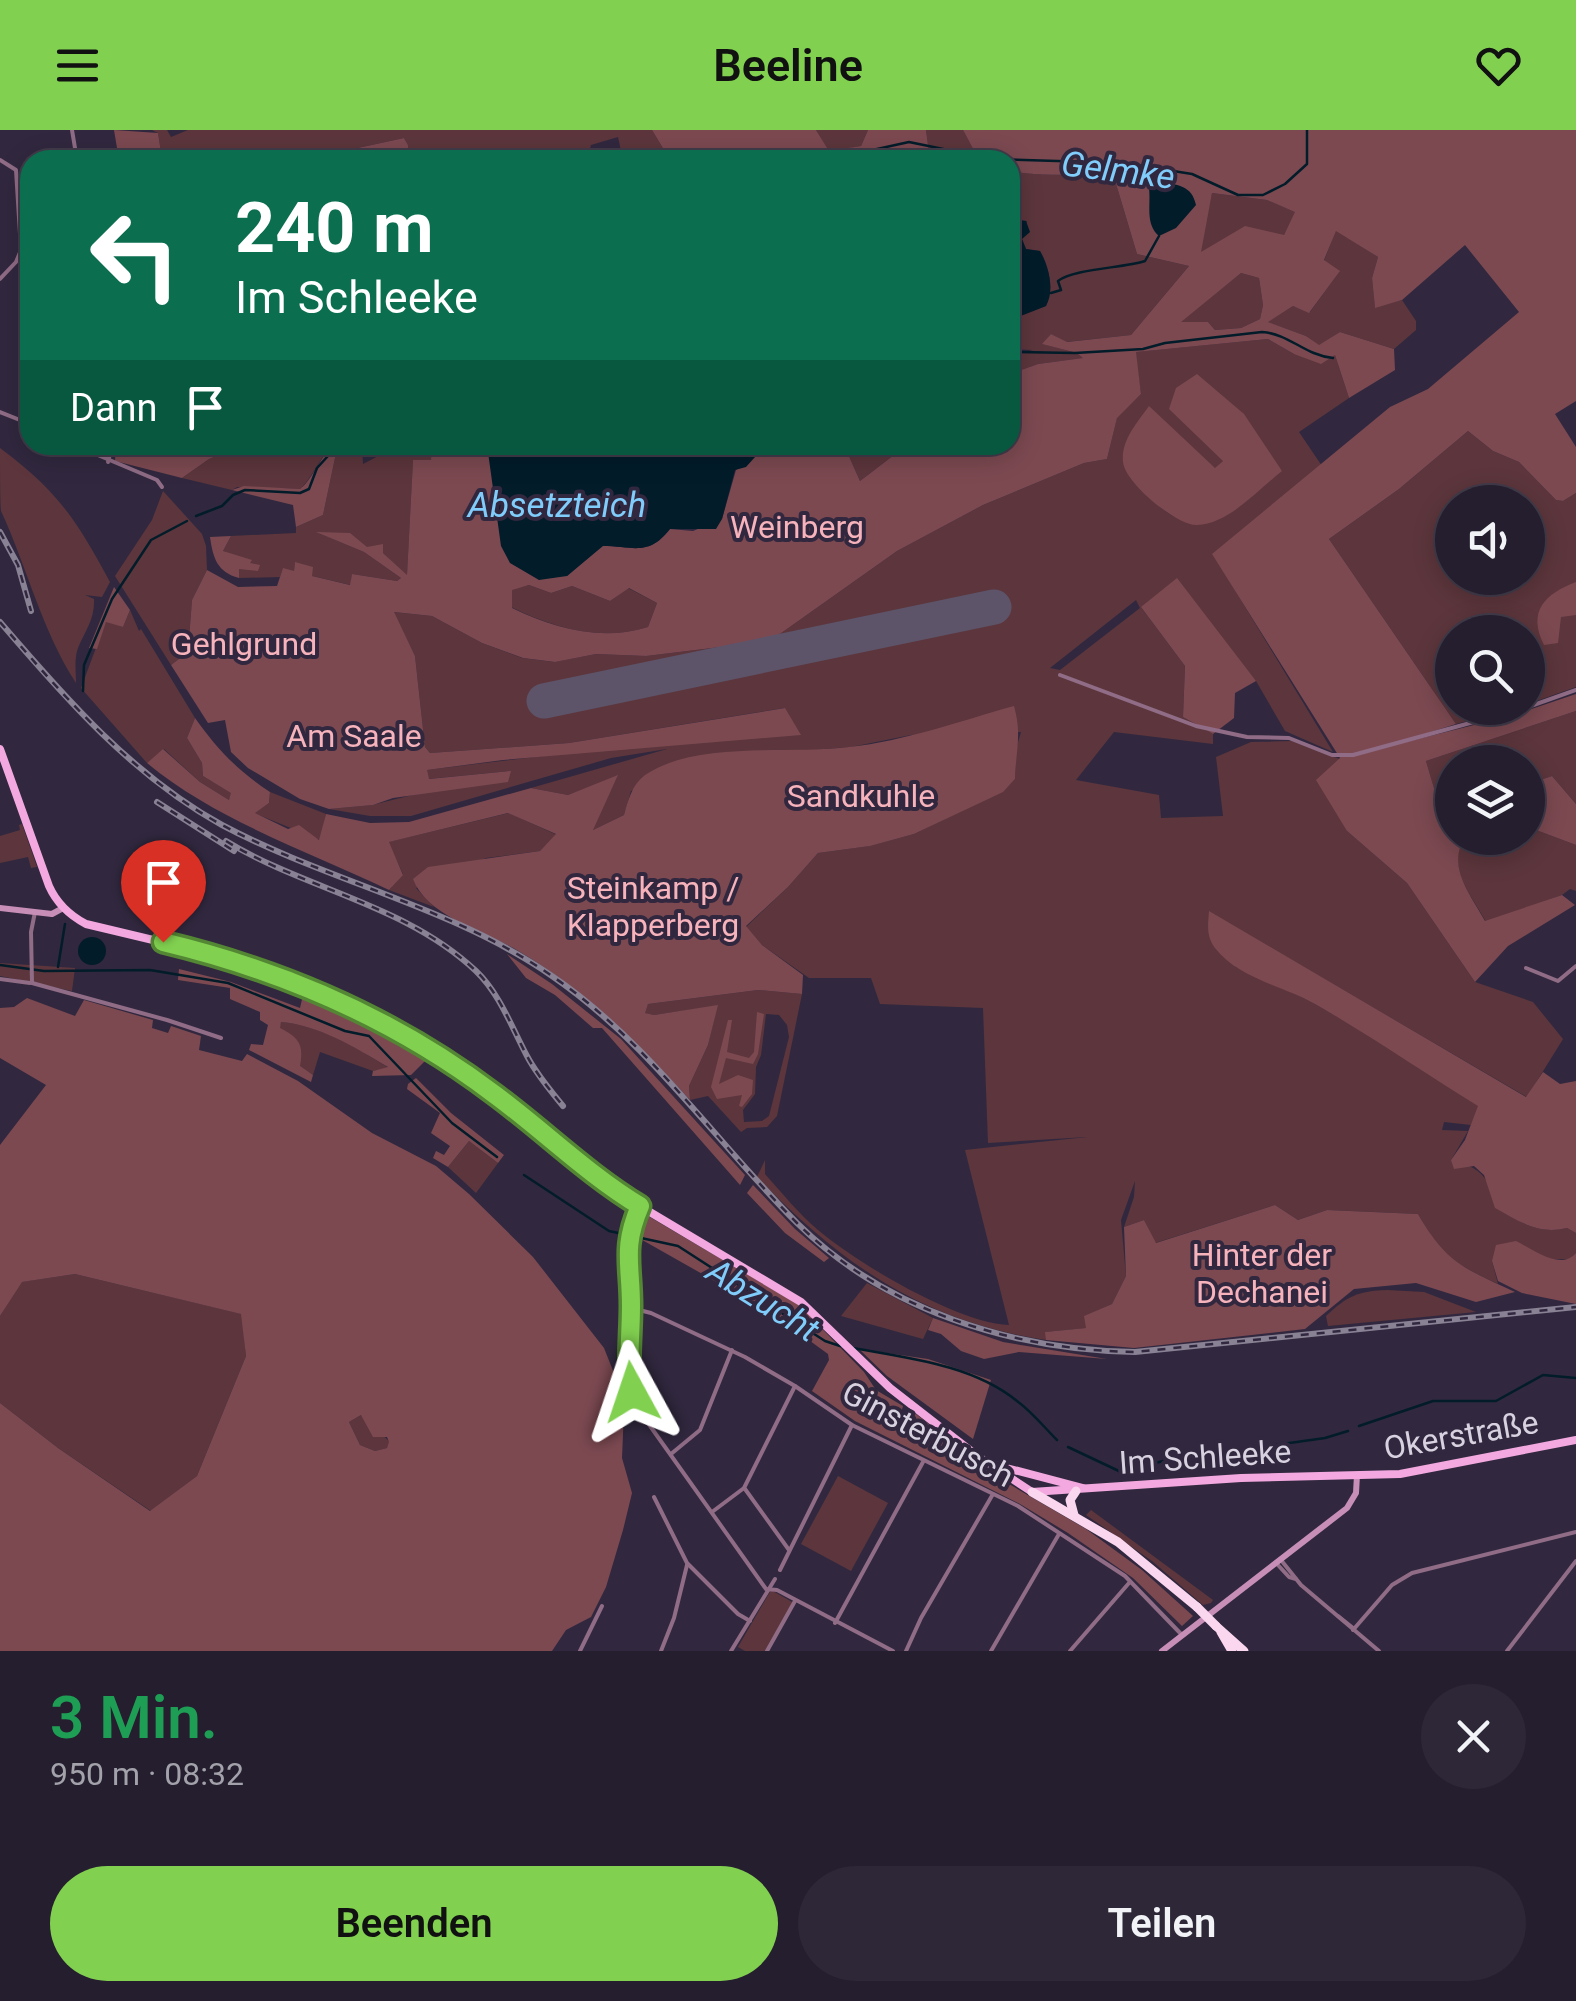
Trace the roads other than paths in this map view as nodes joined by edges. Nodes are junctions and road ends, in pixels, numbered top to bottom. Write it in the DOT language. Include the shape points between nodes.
graph roads {
  1 [pos="0,160"];
  2 [pos="20,223"];
  3 [pos="20,254"];
  4 [pos="0,279"];
  5 [pos="94,455"];
  6 [pos="110,455"];
  7 [pos="108,462"];
  8 [pos="162,487"];
  9 [pos="1060,675"];
  10 [pos="1576,690"];
  11 [pos="1545,701"];
  12 [pos="1460,725"];
  13 [pos="0,749"];
  14 [pos="0,908"];
  15 [pos="63,908"];
  16 [pos="35,912"];
  17 [pos="1576,966"];
  18 [pos="1526,968"];
  19 [pos="0,980"];
  20 [pos="31,980"];
  21 [pos="221,1038"];
  22 [pos="640,1206"];
  23 [pos="631,1308"];
  24 [pos="732,1350"];
  25 [pos="795,1386"];
  26 [pos="852,1425"];
  27 [pos="1576,1440"];
  28 [pos="670,1454"];
  29 [pos="923,1462"];
  30 [pos="985,1462"];
  31 [pos="1355,1475"];
  32 [pos="744,1488"];
  33 [pos="1088,1489"];
  34 [pos="1076,1491"];
  35 [pos="1032,1492"];
  36 [pos="993,1494"];
  37 [pos="654,1498"];
  38 [pos="712,1512"];
  39 [pos="1074,1515"];
  40 [pos="1060,1532"];
  41 [pos="1576,1532"];
  42 [pos="789,1550"];
  43 [pos="1279,1561"];
  44 [pos="1576,1561"];
  45 [pos="688,1563"];
  46 [pos="780,1570"];
  47 [pos="775,1579"];
  48 [pos="1130,1582"];
  49 [pos="769,1591"];
  50 [pos="795,1601"];
  51 [pos="602,1606"];
  52 [pos="750,1620"];
  53 [pos="835,1623"];
  54 [pos="1216,1626"];
  55 [pos="1354,1630"];
  56 [pos="1182,1635"];
  57 [pos="580,1651"];
  58 [pos="661,1651"];
  59 [pos="731,1651"];
  60 [pos="767,1651"];
  61 [pos="893,1651"];
  62 [pos="906,1651"];
  63 [pos="992,1651"];
  64 [pos="1070,1651"];
  65 [pos="1162,1651"];
  66 [pos="1232,1651"];
  67 [pos="1244,1651"];
  68 [pos="1379,1651"];
  69 [pos="1507,1651"];
  1 -- 2 [label="street" via="16,170"];
  3 -- 4 [label="street"];
  5 -- 7 [label="street"];
  6 -- 7 [label="street"];
  7 -- 8 [label="street"];
  9 -- 12 [label="street" via="1151,711 1247,737 1289,738 1332,755"];
  10 -- 11 [label="street"];
  13 -- 15 [label="main road"];
  14 -- 16 [label="main road"];
  15 -- 16 [label="main road"];
  15 -- 22 [label="main road, Im Schleeke" via="86,924 216,956 378,1018 477,1081"];
  16 -- 20 [label="street"];
  17 -- 18 [label="street" via="1558,981"];
  19 -- 20 [label="street"];
  20 -- 21 [label="street"];
  22 -- 23 [label="street" via="628,1241"];
  22 -- 30 [label="main road, Im Schleeke" via="814,1312 890,1388"];
  23 -- 24 [label="street, Ginsterbusch"];
  23 -- 28 [label="street" via="632,1392"];
  24 -- 25 [label="street, Ginsterbusch"];
  24 -- 28 [label="street" via="698,1434"];
  25 -- 26 [label="street, Ginsterbusch"];
  25 -- 32 [label="street"];
  26 -- 29 [label="street, Ginsterbusch"];
  26 -- 42 [label="street"];
  27 -- 31 [label="main road, Okerstraße" via="1430,1470"];
  28 -- 38 [label="street"];
  29 -- 36 [label="street, Ginsterbusch"];
  29 -- 53 [label="street"];
  30 -- 33 [label="main road, Im Schleeke"];
  30 -- 35 [label="main road, Im Schleeke"];
  31 -- 33 [label="main road, Im Schleeke"];
  31 -- 43 [label="main road" via="1353,1500"];
  32 -- 38 [label="street"];
  32 -- 42 [label="street"];
  33 -- 34 [label="main road, Im Schleeke"];
  34 -- 35 [label="main road, Im Schleeke"];
  34 -- 39 [label="highway" via="1070,1500"];
  35 -- 39 [label="highway"];
  36 -- 40 [label="street, Ginsterbusch"];
  36 -- 62 [label="street"];
  37 -- 45 [label="street"];
  38 -- 49 [label="street"];
  39 -- 54 [label="highway, bridge" via="1158,1572"];
  40 -- 48 [label="street, Ginsterbusch"];
  40 -- 63 [label="street"];
  41 -- 55 [label="street" via="1406,1576"];
  42 -- 46 [label="street"];
  43 -- 55 [label="street"];
  43 -- 56 [label="main road"];
  44 -- 69 [label="street"];
  45 -- 52 [label="street"];
  45 -- 58 [label="street"];
  47 -- 49 [label="street"];
  48 -- 56 [label="street, Ginsterbusch"];
  48 -- 64 [label="street"];
  49 -- 50 [label="street"];
  49 -- 52 [label="street"];
  50 -- 53 [label="street"];
  50 -- 60 [label="street"];
  51 -- 57 [label="street"];
  52 -- 59 [label="street"];
  53 -- 61 [label="street"];
  54 -- 66 [label="highway"];
  54 -- 67 [label="highway"];
  55 -- 68 [label="street"];
  56 -- 65 [label="main road"];
}
